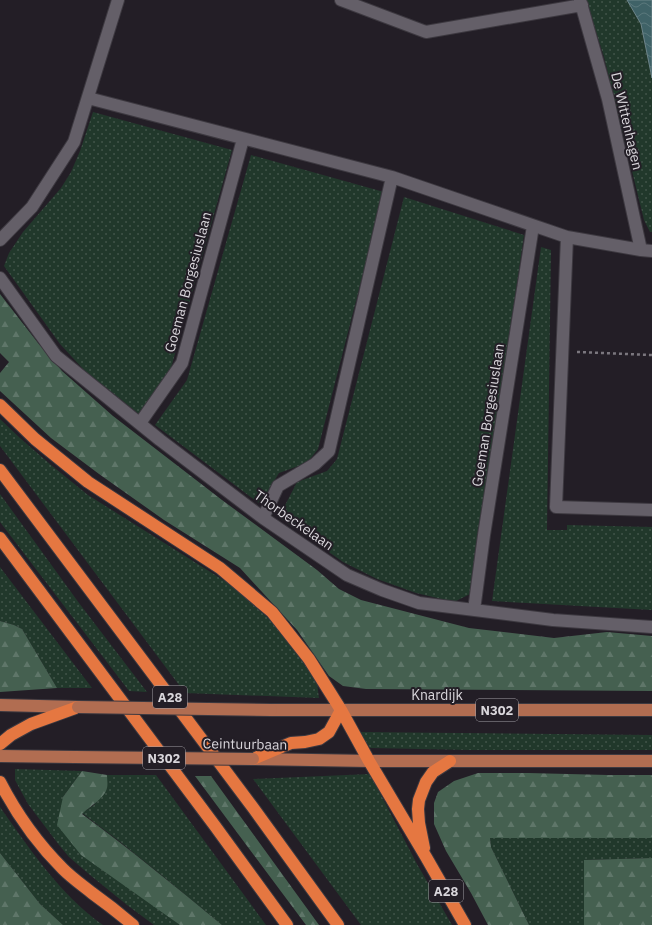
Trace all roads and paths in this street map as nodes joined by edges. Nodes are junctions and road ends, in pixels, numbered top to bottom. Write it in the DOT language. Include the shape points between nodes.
graph roads {
  1 [pos="118,0"];
  2 [pos="341,0"];
  3 [pos="581,2"];
  4 [pos="88,98"];
  5 [pos="243,139"];
  6 [pos="392,177"];
  7 [pos="533,226"];
  8 [pos="567,237"];
  9 [pos="0,240"];
  10 [pos="646,251"];
  11 [pos="0,278"];
  12 [pos="562,351"];
  13 [pos="652,354"];
  14 [pos="0,405"];
  15 [pos="140,423"];
  16 [pos="0,470"];
  17 [pos="652,510"];
  18 [pos="263,518"];
  19 [pos="0,538"];
  20 [pos="474,610"];
  21 [pos="652,627"];
  22 [pos="0,705"];
  23 [pos="78,707"];
  24 [pos="341,710"];
  25 [pos="652,710"];
  26 [pos="0,744"];
  27 [pos="0,756"];
  28 [pos="253,758"];
  29 [pos="369,761"];
  30 [pos="450,761"];
  31 [pos="652,761"];
  32 [pos="0,782"];
  33 [pos="426,857"];
  34 [pos="134,925"];
  35 [pos="287,925"];
  36 [pos="338,925"];
  37 [pos="465,925"];
  1 -- 4 [label="street"];
  2 -- 3 [label="street" via="426,32"];
  3 -- 10 [label="street, De Wittenhagen"];
  4 -- 5 [label="street"];
  4 -- 9 [label="street" via="74,142 32,207"];
  5 -- 6 [label="street"];
  5 -- 15 [label="street, Goeman Borgesiuslaan" via="182,364"];
  6 -- 7 [label="street"];
  6 -- 18 [label="street" via="329,451 315,464 278,486"];
  7 -- 8 [label="street"];
  7 -- 20 [label="street, Goeman Borgesiuslaan"];
  8 -- 10 [label="street"];
  8 -- 12 [label="street"];
  11 -- 15 [label="street, Thorbeckelaan" via="56,356"];
  12 -- 13 [label="path"];
  12 -- 17 [label="street" via="556,507"];
  14 -- 24 [label="highway" via="35,439 88,482 220,568 272,612 309,659"];
  15 -- 18 [label="street, Thorbeckelaan"];
  16 -- 36 [label="highway, A28" via="254,808"];
  18 -- 20 [label="street, Thorbeckelaan" via="348,575 382,590 419,603"];
  19 -- 35 [label="highway, A28"];
  20 -- 21 [label="street, Thorbeckelaan" via="553,620"];
  22 -- 23 [label="main road, N302"];
  23 -- 24 [label="main road, N302, bridge"];
  23 -- 26 [label="highway" via="31,724"];
  24 -- 25 [label="main road, Knardijk / N302"];
  24 -- 28 [label="highway" via="329,732 319,739 291,743"];
  24 -- 29 [label="highway"];
  27 -- 28 [label="main road, Ceintuurbaan / N302, bridge"];
  28 -- 29 [label="main road, Ceintuurbaan / N302"];
  29 -- 30 [label="main road, N302"];
  29 -- 33 [label="highway, A28"];
  30 -- 31 [label="main road, N302"];
  30 -- 33 [label="highway, A28" via="433,772 419,800 419,823"];
  32 -- 34 [label="highway" via="38,841 64,870"];
  33 -- 37 [label="highway, A28"];
}
